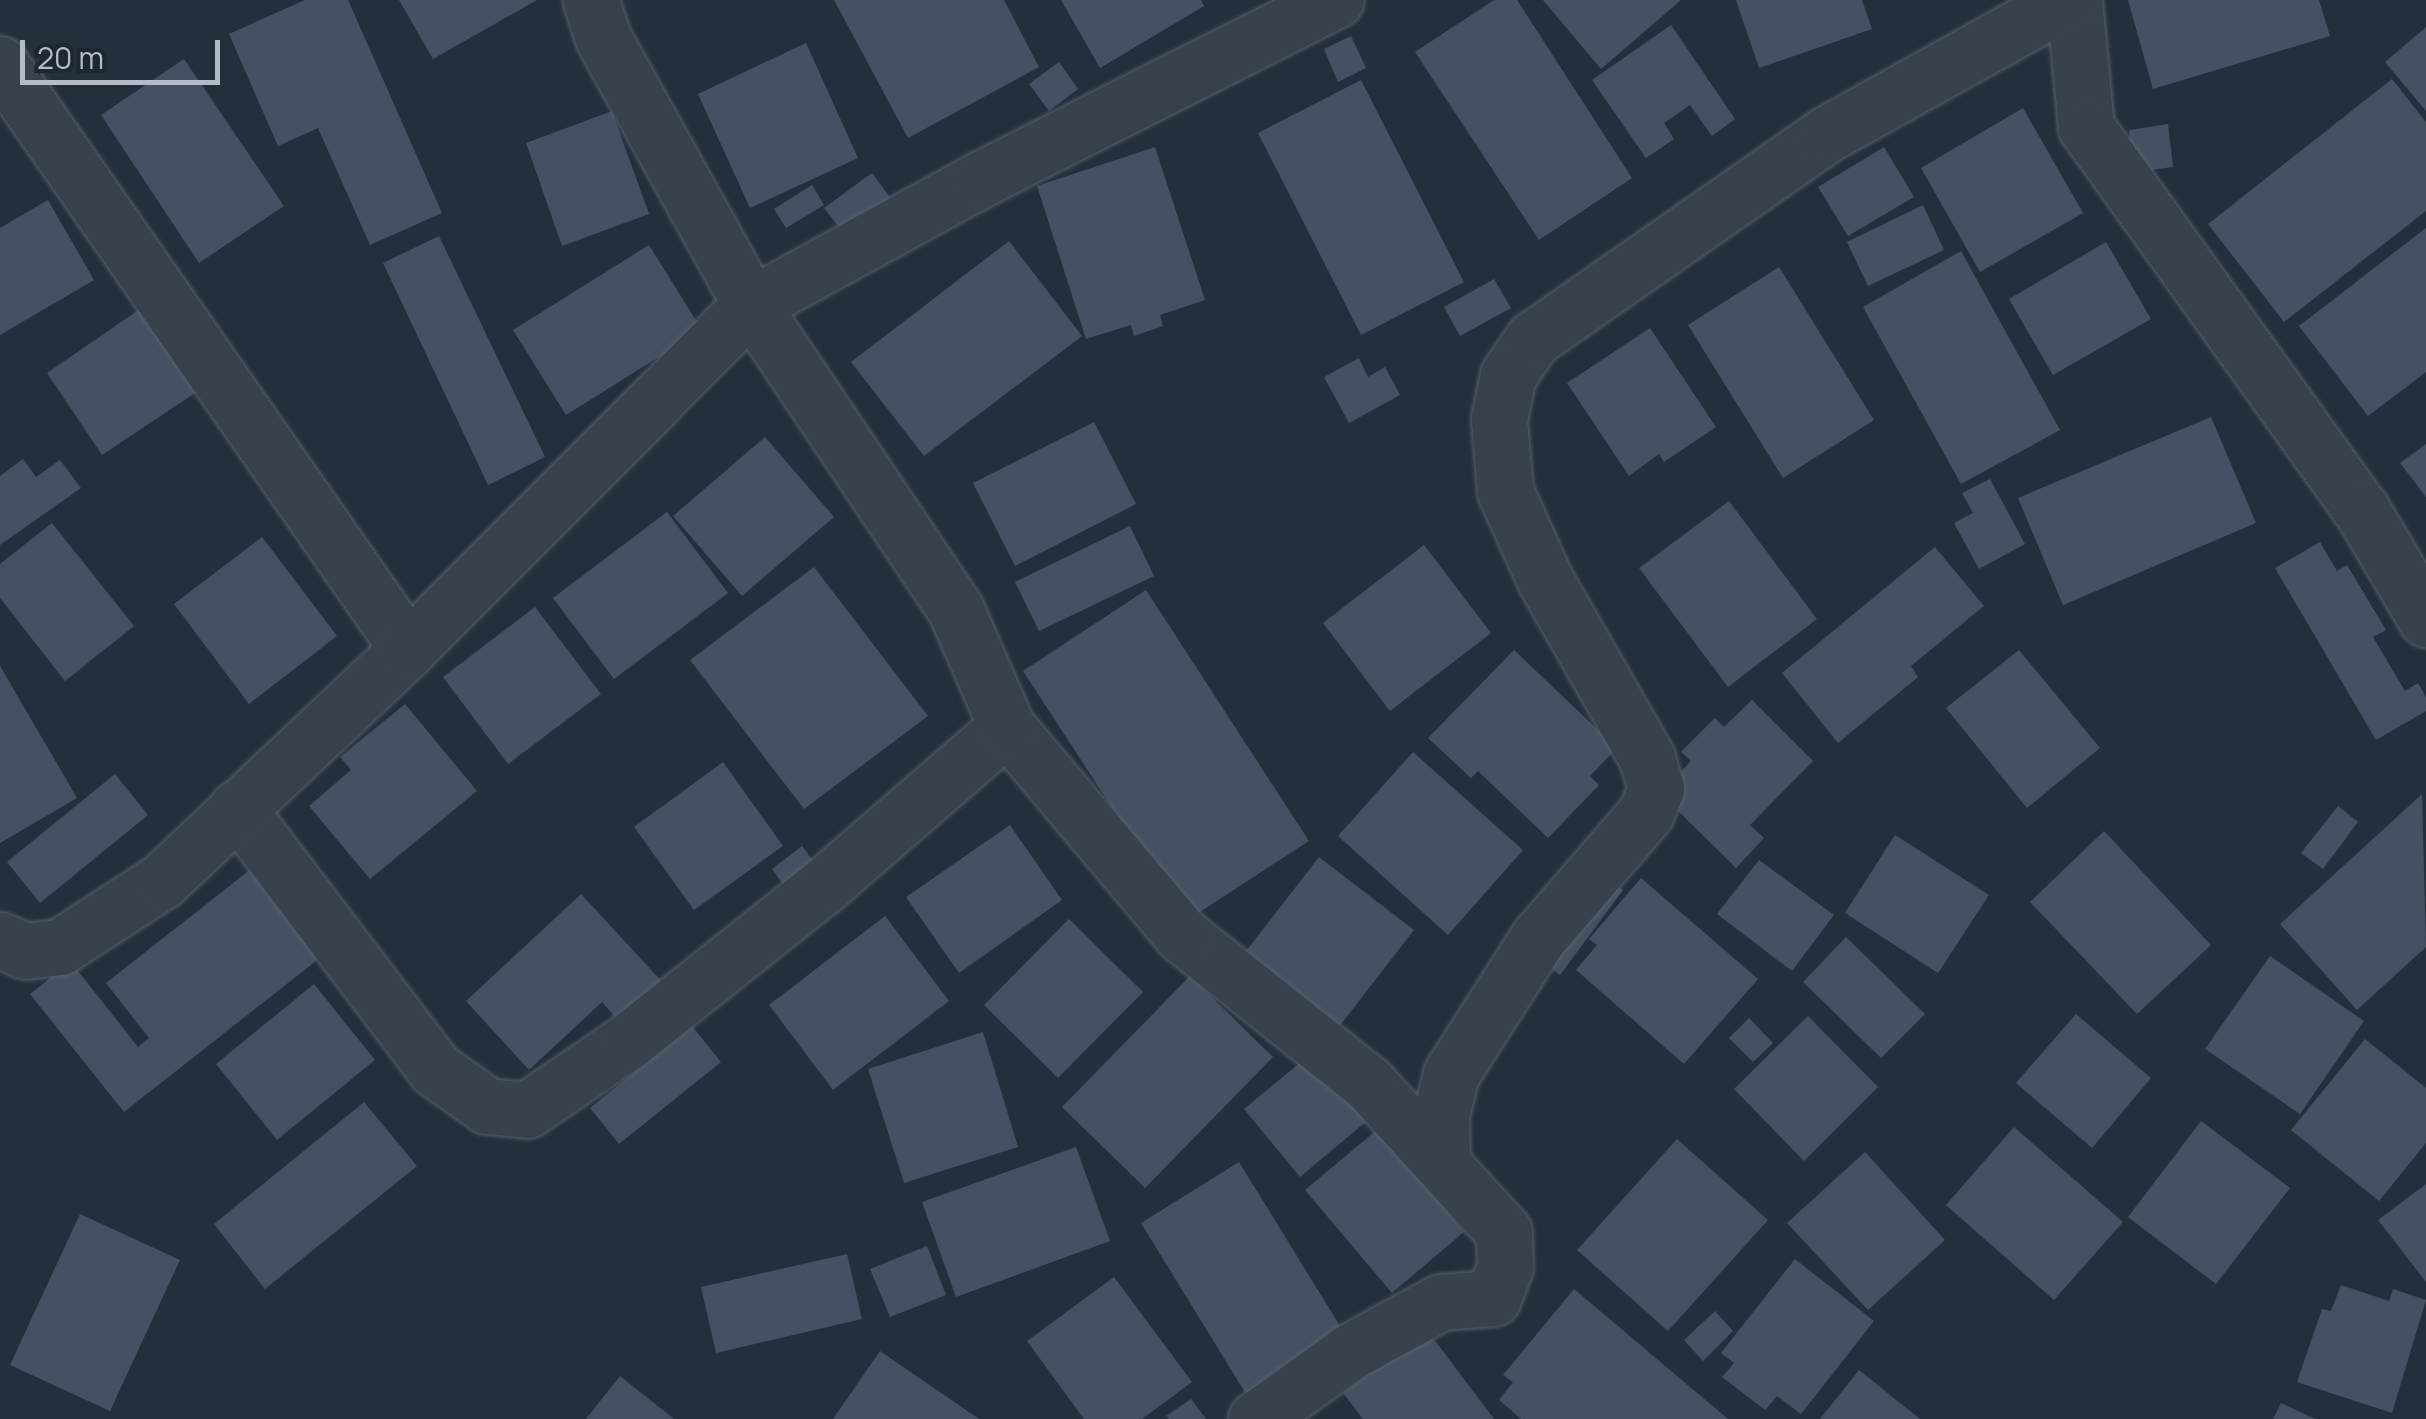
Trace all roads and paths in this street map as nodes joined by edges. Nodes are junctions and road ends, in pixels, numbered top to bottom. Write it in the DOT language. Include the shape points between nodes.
graph roads {
  1 [pos="591,0"];
  2 [pos="1336,0"];
  3 [pos="2071,0"];
  4 [pos="0,64"];
  5 [pos="751,305"];
  6 [pos="2426,619"];
  7 [pos="408,649"];
  8 [pos="1007,727"];
  9 [pos="237,808"];
  10 [pos="0,940"];
  11 [pos="1442,1162"];
  12 [pos="1256,1419"];
  1 -- 5 [label="street" via="603,38"];
  2 -- 5 [label="street" via="983,178"];
  3 -- 6 [label="street" via="2086,126 2361,509"];
  3 -- 11 [label="street" via="1828,134 1533,340 1508,375 1499,419 1505,491 1656,788 1646,814 1538,938 1452,1074 1441,1115"];
  4 -- 7 [label="street"];
  5 -- 7 [label="street"];
  5 -- 8 [label="street" via="956,610"];
  7 -- 9 [label="street"];
  8 -- 9 [label="street" via="627,1042 527,1110 487,1106 435,1069"];
  8 -- 11 [label="street" via="1182,936 1369,1084"];
  9 -- 10 [label="street" via="164,880 60,946 26,952"];
  11 -- 12 [label="street" via="1504,1232 1505,1267 1493,1298 1441,1302 1351,1351"];
}
